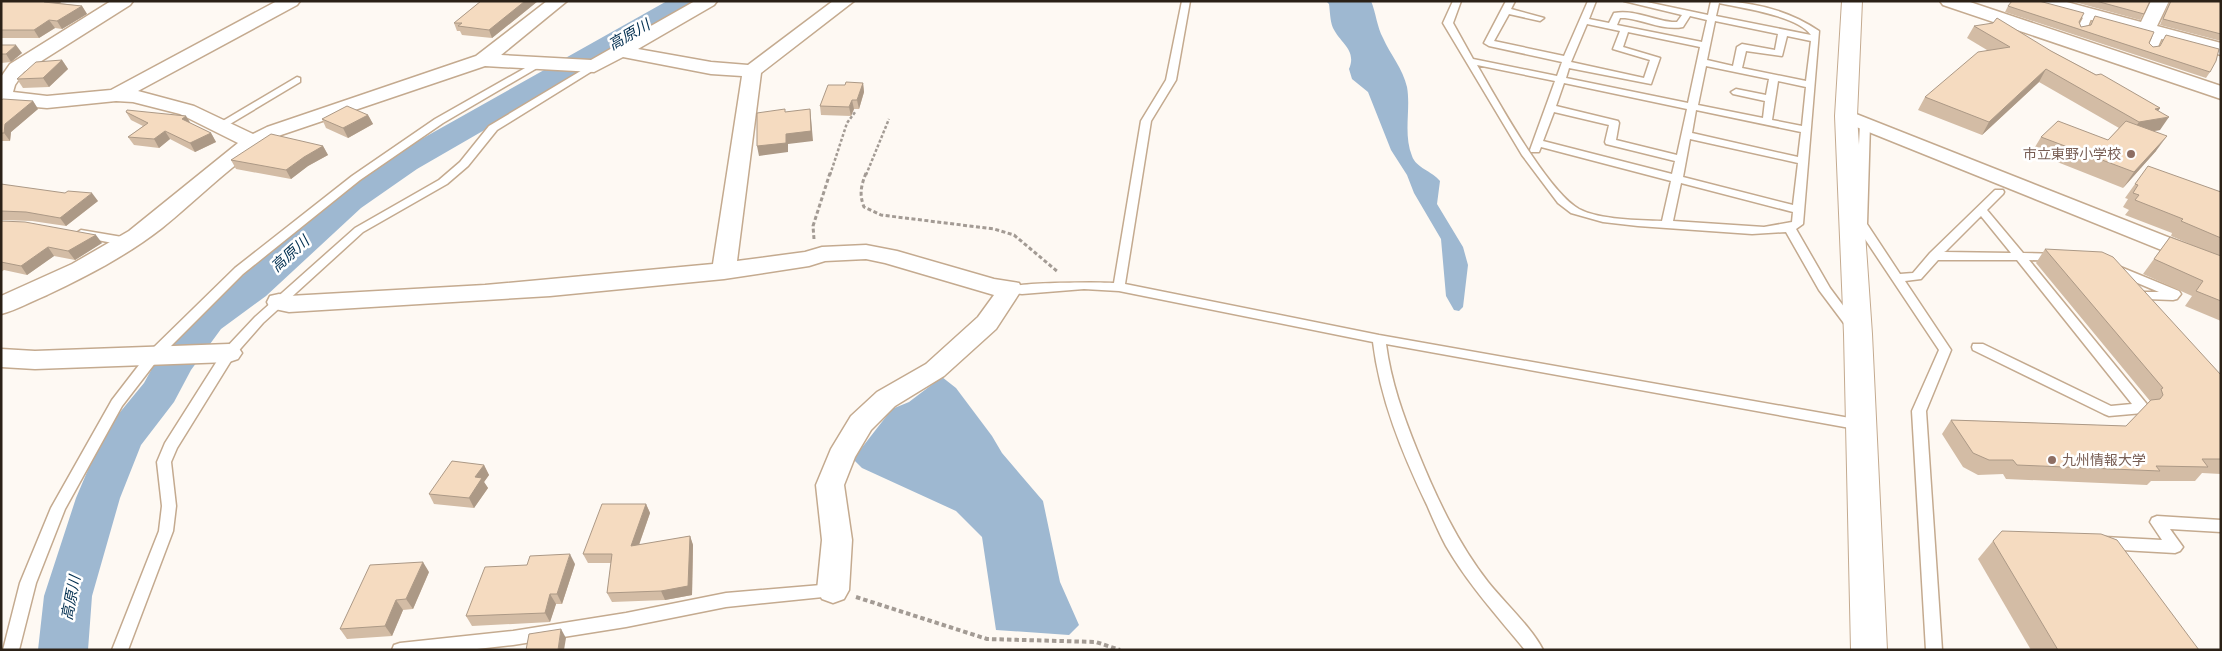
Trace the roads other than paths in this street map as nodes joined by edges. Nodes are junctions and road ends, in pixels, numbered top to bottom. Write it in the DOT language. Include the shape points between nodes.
graph roads {
  1 [pos="124,1"];
  2 [pos="291,1"];
  3 [pos="558,1"];
  4 [pos="708,1"];
  5 [pos="845,1"];
  6 [pos="1186,1"];
  7 [pos="1457,1"];
  8 [pos="1511,1"];
  9 [pos="1592,1"];
  10 [pos="1628,1"];
  11 [pos="1715,1"];
  12 [pos="1720,1"];
  13 [pos="1851,1"];
  14 [pos="1949,1"];
  15 [pos="2042,1"];
  16 [pos="2160,1"];
  17 [pos="1506,10"];
  18 [pos="1688,13"];
  19 [pos="1540,18"];
  20 [pos="1711,18"];
  21 [pos="1584,21"];
  22 [pos="1612,27"];
  23 [pos="1625,29"];
  24 [pos="2153,31"];
  25 [pos="1783,32"];
  26 [pos="1815,38"];
  27 [pos="1705,45"];
  28 [pos="21,46"];
  29 [pos="51,46"];
  30 [pos="2152,49"];
  31 [pos="2221,49"];
  32 [pos="620,51"];
  33 [pos="483,60"];
  34 [pos="1470,61"];
  35 [pos="541,62"];
  36 [pos="1567,62"];
  37 [pos="1702,62"];
  38 [pos="594,66"];
  39 [pos="1737,70"];
  40 [pos="752,71"];
  41 [pos="1774,78"];
  42 [pos="297,80"];
  43 [pos="1561,80"];
  44 [pos="1810,85"];
  45 [pos="2219,88"];
  46 [pos="2,91"];
  47 [pos="1736,92"];
  48 [pos="116,95"];
  49 [pos="1771,99"];
  50 [pos="1692,107"];
  51 [pos="1551,108"];
  52 [pos="1856,120"];
  53 [pos="1767,122"];
  54 [pos="221,126"];
  55 [pos="1806,130"];
  56 [pos="1686,135"];
  57 [pos="251,141"];
  58 [pos="1538,143"];
  59 [pos="1681,159"];
  60 [pos="1531,161"];
  61 [pos="1803,161"];
  62 [pos="1677,179"];
  63 [pos="1999,192"];
  64 [pos="1981,209"];
  65 [pos="1798,210"];
  66 [pos="1667,224"];
  67 [pos="1790,229"];
  68 [pos="65,232"];
  69 [pos="128,242"];
  70 [pos="1934,256"];
  71 [pos="2019,256"];
  72 [pos="2073,257"];
  73 [pos="2099,262"];
  74 [pos="2221,266"];
  75 [pos="724,271"];
  76 [pos="1899,278"];
  77 [pos="1119,287"];
  78 [pos="1010,288"];
  79 [pos="279,302"];
  80 [pos="1,306"];
  81 [pos="2150,310"];
  82 [pos="1858,334"];
  83 [pos="1379,339"];
  84 [pos="1978,347"];
  85 [pos="229,353"];
  86 [pos="154,356"];
  87 [pos="1,358"];
  88 [pos="1861,425"];
  89 [pos="2221,526"];
  90 [pos="2090,542"];
  91 [pos="833,590"];
  92 [pos="11,650"];
  93 [pos="120,650"];
  94 [pos="400,650"];
  95 [pos="1535,650"];
  96 [pos="1869,650"];
  97 [pos="1934,650"];
  1 -- 29 [label="street"];
  2 -- 48 [label="street"];
  3 -- 33 [label="street"];
  4 -- 32 [label="street"];
  5 -- 40 [label="street"];
  6 -- 77 [label="lane" via="1171,80 1146,121"];
  7 -- 34 [label="lane" via="1448,23"];
  8 -- 17 [label="lane"];
  9 -- 21 [label="lane"];
  10 -- 18 [label="lane"];
  11 -- 20 [label="lane"];
  12 -- 26 [label="lane" via="1782,14 1810,28 1816,33"];
  13 -- 52 [label="street"];
  14 -- 45 [label="street"];
  15 -- 24 [label="street" via="2086,21"];
  16 -- 24 [label="street"];
  17 -- 19 [label="lane"];
  17 -- 36 [label="lane" via="1489,43"];
  18 -- 20 [label="lane"];
  18 -- 22 [label="lane" via="1680,26 1659,25 1626,14 1617,15"];
  20 -- 25 [label="lane"];
  20 -- 27 [label="lane"];
  21 -- 22 [label="lane"];
  21 -- 36 [label="lane"];
  22 -- 23 [label="lane"];
  23 -- 27 [label="lane"];
  23 -- 36 [label="lane" via="1618,49 1655,58 1648,82"];
  24 -- 30 [label="lane"];
  24 -- 31 [label="street"];
  25 -- 26 [label="lane"];
  25 -- 39 [label="lane" via="1778,54 1742,47"];
  26 -- 44 [label="lane"];
  27 -- 37 [label="lane"];
  28 -- 29 [label="street"];
  29 -- 46 [label="street" via="17,68"];
  32 -- 38 [label="street"];
  32 -- 40 [label="street" via="711,68"];
  33 -- 35 [label="street"];
  33 -- 57 [label="street"];
  34 -- 43 [label="lane"];
  34 -- 60 [label="lane"];
  35 -- 38 [label="street"];
  35 -- 86 [label="lane" via="439,121 356,178 239,271"];
  36 -- 43 [label="lane"];
  37 -- 39 [label="lane"];
  37 -- 50 [label="lane"];
  38 -- 79 [label="lane" via="493,128 464,164 443,182 359,230"];
  39 -- 41 [label="lane"];
  40 -- 75 [label="street"];
  41 -- 44 [label="lane"];
  41 -- 49 [label="lane"];
  42 -- 54 [label="lane"];
  43 -- 50 [label="lane"];
  43 -- 51 [label="lane"];
  44 -- 55 [label="lane"];
  46 -- 48 [label="street" via="47,102"];
  47 -- 49 [label="lane"];
  48 -- 54 [label="street" via="134,96 187,110"];
  49 -- 53 [label="lane"];
  50 -- 53 [label="lane"];
  50 -- 56 [label="lane"];
  51 -- 58 [label="lane"];
  51 -- 59 [label="lane" via="1614,123 1610,142"];
  52 -- 74 [label="street"];
  52 -- 76 [label="lane" via="1862,224"];
  52 -- 82 [label="street"];
  53 -- 55 [label="lane"];
  54 -- 57 [label="street"];
  55 -- 61 [label="lane"];
  56 -- 59 [label="lane"];
  56 -- 61 [label="lane"];
  57 -- 69 [label="street" via="154,224"];
  58 -- 60 [label="lane"];
  58 -- 62 [label="lane"];
  59 -- 62 [label="lane"];
  60 -- 66 [label="lane" via="1574,211 1600,218"];
  61 -- 65 [label="lane"];
  62 -- 65 [label="lane"];
  62 -- 66 [label="lane"];
  63 -- 64 [label="lane"];
  64 -- 70 [label="lane"];
  64 -- 71 [label="lane"];
  65 -- 67 [label="lane" via="1797,224"];
  66 -- 67 [label="lane"];
  67 -- 82 [label="lane" via="1825,290"];
  68 -- 69 [label="lane"];
  69 -- 80 [label="street" via="88,266"];
  70 -- 71 [label="lane"];
  70 -- 76 [label="lane" via="1917,276"];
  71 -- 72 [label="lane"];
  71 -- 84 [label="lane" via="2143,408 2109,411"];
  73 -- 81 [label="lane" via="2175,294 2137,296"];
  75 -- 78 [label="street" via="809,259 822,254 866,252 994,287"];
  75 -- 79 [label="street" via="420,299"];
  76 -- 97 [label="lane" via="1945,350 1919,411"];
  77 -- 78 [label="lane"];
  77 -- 83 [label="lane"];
  78 -- 91 [label="street" via="987,323 935,370 886,399 861,423 841,456 830,485 837,540"];
  79 -- 85 [label="lane"];
  82 -- 88 [label="street"];
  83 -- 88 [label="lane"];
  83 -- 95 [label="lane" via="1383,372 1392,404 1422,480 1452,543 1482,586"];
  85 -- 86 [label="street"];
  85 -- 93 [label="lane" via="170,447 164,462 169,506 166,531"];
  86 -- 87 [label="street"];
  86 -- 92 [label="lane" via="117,403 58,508 28,583"];
  88 -- 96 [label="street"];
  89 -- 90 [label="lane" via="2157,522 2174,547"];
  91 -- 94 [label="lane" via="726,600 513,638"];
}
